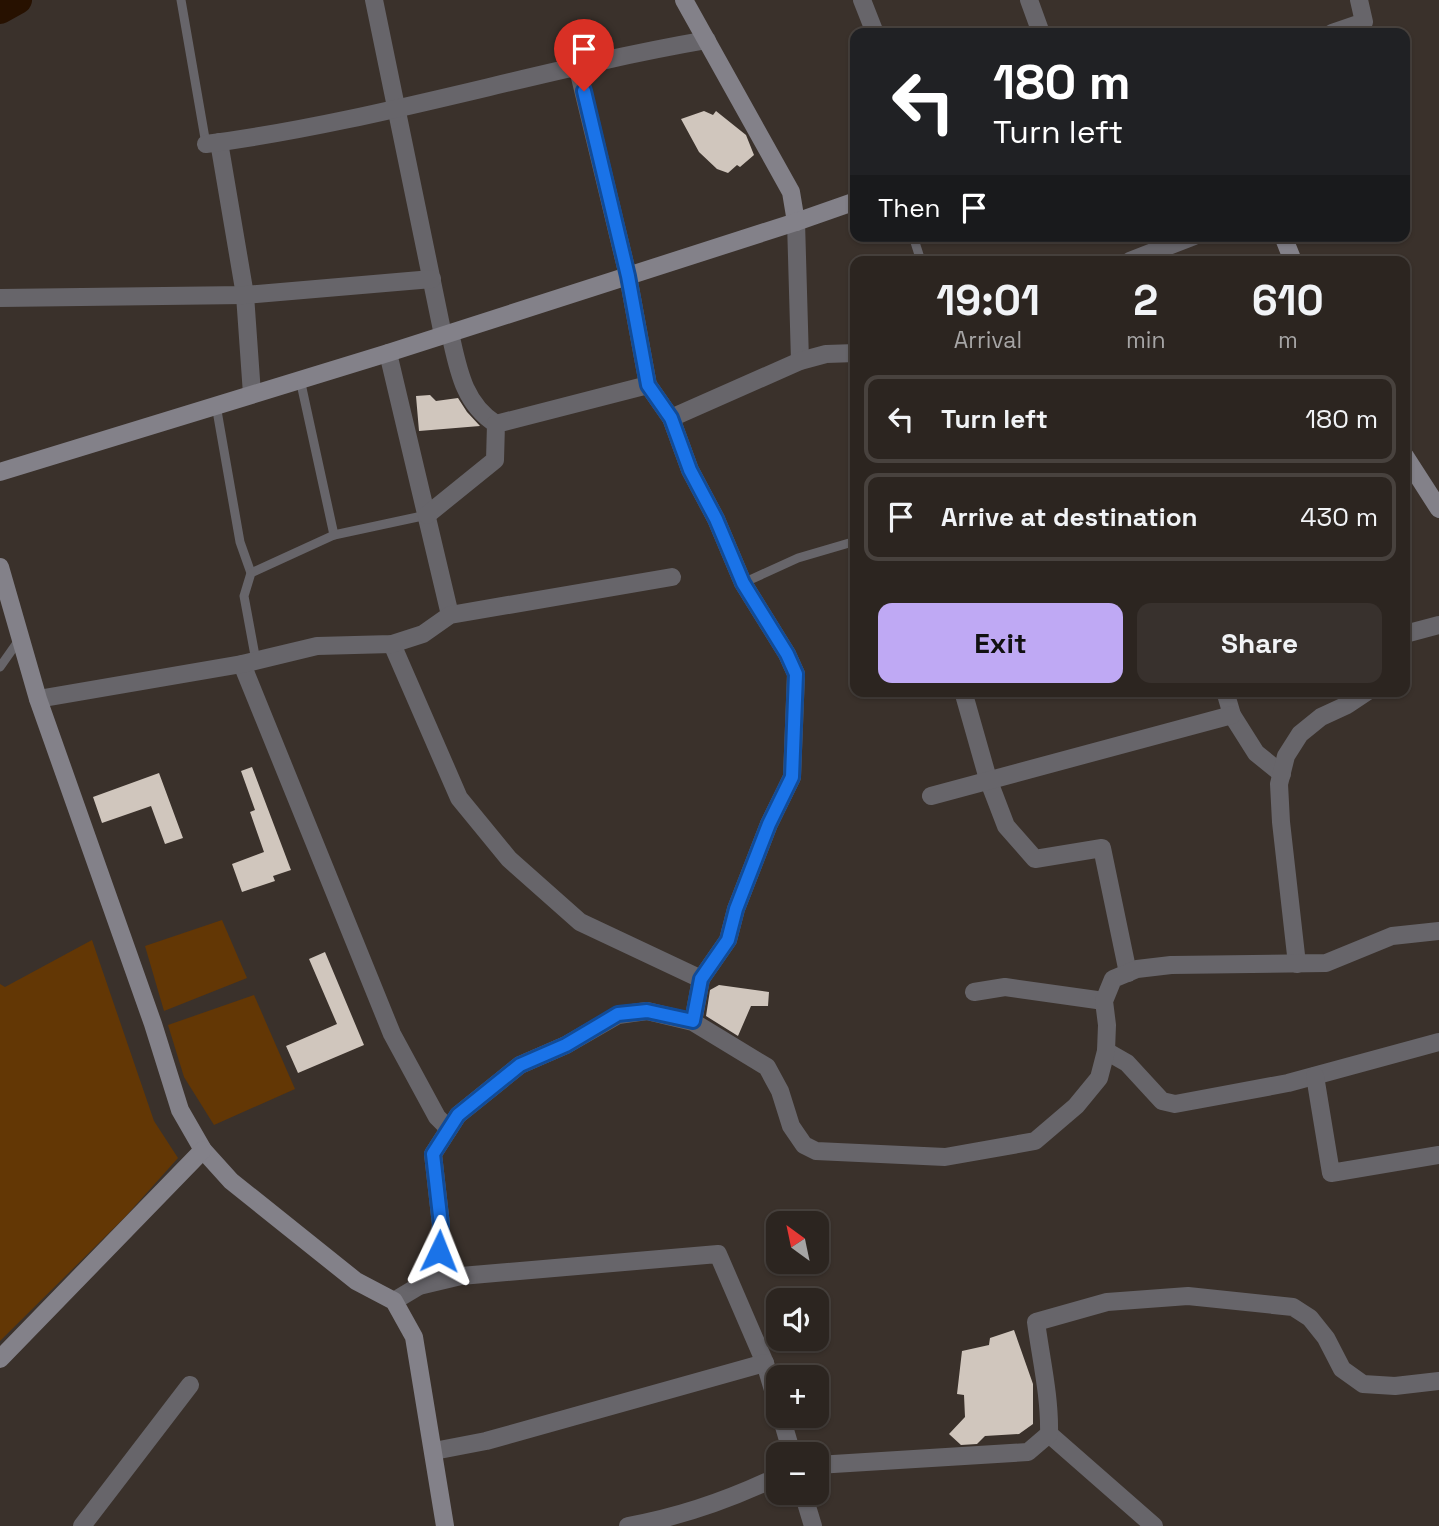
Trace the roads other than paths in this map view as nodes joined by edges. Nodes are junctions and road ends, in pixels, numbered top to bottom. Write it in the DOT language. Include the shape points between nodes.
graph roads {
  1 [pos="181,0"];
  2 [pos="374,0"];
  3 [pos="862,0"];
  4 [pos="1029,0"];
  5 [pos="1359,0"];
  6 [pos="691,2"];
  7 [pos="873,28"];
  8 [pos="1039,28"];
  9 [pos="1347,28"];
  10 [pos="707,40"];
  11 [pos="577,65"];
  12 [pos="397,109"];
  13 [pos="212,143"];
  14 [pos="850,203"];
  15 [pos="796,222"];
  16 [pos="1179,242"];
  17 [pos="1143,256"];
  18 [pos="628,276"];
  19 [pos="432,279"];
  20 [pos="245,295"];
  21 [pos="0,298"];
  22 [pos="447,334"];
  23 [pos="388,352"];
  24 [pos="850,353"];
  25 [pos="800,360"];
  26 [pos="300,379"];
  27 [pos="648,385"];
  28 [pos="252,394"];
  29 [pos="216,405"];
  30 [pos="671,418"];
  31 [pos="496,424"];
  32 [pos="1410,465"];
  33 [pos="0,472"];
  34 [pos="1439,509"];
  35 [pos="427,515"];
  36 [pos="334,535"];
  37 [pos="850,543"];
  38 [pos="0,567"];
  39 [pos="251,573"];
  40 [pos="672,577"];
  41 [pos="743,583"];
  42 [pos="450,615"];
  43 [pos="1439,625"];
  44 [pos="1410,633"];
  45 [pos="20,639"];
  46 [pos="392,644"];
  47 [pos="249,662"];
  48 [pos="0,667"];
  49 [pos="965,697"];
  50 [pos="1227,697"];
  51 [pos="1357,697"];
  52 [pos="38,699"];
  53 [pos="1232,715"];
  54 [pos="1282,774"];
  55 [pos="988,779"];
  56 [pos="931,796"];
  57 [pos="1439,931"];
  58 [pos="1297,964"];
  59 [pos="1128,972"];
  60 [pos="701,979"];
  61 [pos="974,992"];
  62 [pos="1104,1001"];
  63 [pos="693,1021"];
  64 [pos="1439,1042"];
  65 [pos="1106,1051"];
  66 [pos="1315,1076"];
  67 [pos="449,1129"];
  68 [pos="203,1150"];
  69 [pos="1439,1155"];
  70 [pos="419,1286"];
  71 [pos="394,1301"];
  72 [pos="0,1359"];
  73 [pos="765,1363"];
  74 [pos="766,1366"];
  75 [pos="1439,1381"];
  76 [pos="190,1385"];
  77 [pos="1049,1434"];
  78 [pos="434,1451"];
  79 [pos="829,1464"];
  80 [pos="766,1482"];
  81 [pos="807,1505"];
  82 [pos="82,1526"];
  83 [pos="445,1526"];
  84 [pos="628,1526"];
  85 [pos="813,1526"];
  86 [pos="1154,1526"];
  1 -- 13 [label="lane"];
  2 -- 12 [label="street"];
  3 -- 7 [label="street"];
  4 -- 8 [label="street"];
  5 -- 9 [label="street" via="1364,22"];
  6 -- 10 [label="street"];
  10 -- 11 [label="street"];
  10 -- 15 [label="street" via="790,192"];
  11 -- 12 [label="street"];
  11 -- 18 [label="street"];
  12 -- 13 [label="street"];
  12 -- 19 [label="street"];
  13 -- 20 [label="street"];
  14 -- 15 [label="street"];
  15 -- 18 [label="street"];
  15 -- 25 [label="street"];
  16 -- 17 [label="street"];
  18 -- 22 [label="street"];
  18 -- 27 [label="street"];
  19 -- 20 [label="street"];
  19 -- 22 [label="street"];
  20 -- 21 [label="street"];
  20 -- 28 [label="street"];
  22 -- 23 [label="street"];
  22 -- 31 [label="street" via="472,402"];
  23 -- 26 [label="street"];
  23 -- 35 [label="street"];
  24 -- 25 [label="street"];
  25 -- 30 [label="street"];
  26 -- 28 [label="street"];
  26 -- 36 [label="lane"];
  27 -- 30 [label="street"];
  27 -- 31 [label="street"];
  28 -- 29 [label="street"];
  29 -- 33 [label="street"];
  29 -- 39 [label="lane" via="240,542"];
  30 -- 41 [label="street"];
  31 -- 35 [label="street" via="495,460"];
  32 -- 34 [label="street"];
  35 -- 36 [label="lane"];
  35 -- 42 [label="street"];
  36 -- 39 [label="lane"];
  37 -- 41 [label="lane" via="798,558"];
  38 -- 45 [label="street"];
  39 -- 47 [label="lane" via="244,596"];
  40 -- 42 [label="street"];
  41 -- 60 [label="street" via="796,674 792,777 769,824 728,940"];
  42 -- 46 [label="street" via="423,634"];
  43 -- 44 [label="street"];
  45 -- 48 [label="lane"];
  45 -- 52 [label="street"];
  46 -- 47 [label="street" via="317,646"];
  46 -- 60 [label="street" via="459,798 509,859 580,922"];
  47 -- 52 [label="street"];
  47 -- 67 [label="street" via="392,1034 437,1117"];
  49 -- 55 [label="street"];
  50 -- 53 [label="street"];
  51 -- 54 [label="street" via="1300,734 1286,756"];
  52 -- 68 [label="street" via="180,1110"];
  53 -- 54 [label="street" via="1256,753"];
  53 -- 55 [label="street"];
  54 -- 58 [label="street" via="1280,822"];
  55 -- 56 [label="street"];
  55 -- 59 [label="street" via="1006,826 1035,859 1102,848"];
  57 -- 58 [label="street" via="1392,936 1326,963"];
  58 -- 59 [label="street" via="1171,965"];
  59 -- 62 [label="street" via="1113,979"];
  60 -- 63 [label="street"];
  61 -- 62 [label="street" via="1005,987"];
  62 -- 65 [label="street"];
  63 -- 65 [label="street" via="767,1068 791,1126 804,1145 816,1151 945,1157 1035,1141 1076,1106 1099,1078"];
  63 -- 67 [label="street" via="647,1011 618,1014 520,1065 458,1115"];
  64 -- 66 [label="street"];
  65 -- 66 [label="street" via="1128,1063 1162,1101 1175,1104"];
  66 -- 69 [label="street" via="1331,1173"];
  67 -- 70 [label="street" via="433,1154 441,1225 439,1251 434,1267"];
  68 -- 71 [label="street" via="231,1181 345,1272"];
  68 -- 72 [label="street"];
  70 -- 71 [label="street"];
  70 -- 73 [label="street" via="461,1276 718,1254"];
  71 -- 78 [label="street" via="414,1338"];
  73 -- 74 [label="street"];
  73 -- 78 [label="street" via="486,1441"];
  75 -- 77 [label="street" via="1363,1384 1342,1369 1311,1318 1293,1307 1188,1296 1107,1302 1036,1322"];
  76 -- 82 [label="street"];
  77 -- 79 [label="street" via="1027,1452"];
  77 -- 86 [label="street"];
  78 -- 83 [label="street"];
  80 -- 84 [label="street" via="656,1521"];
  81 -- 85 [label="street"];
}
